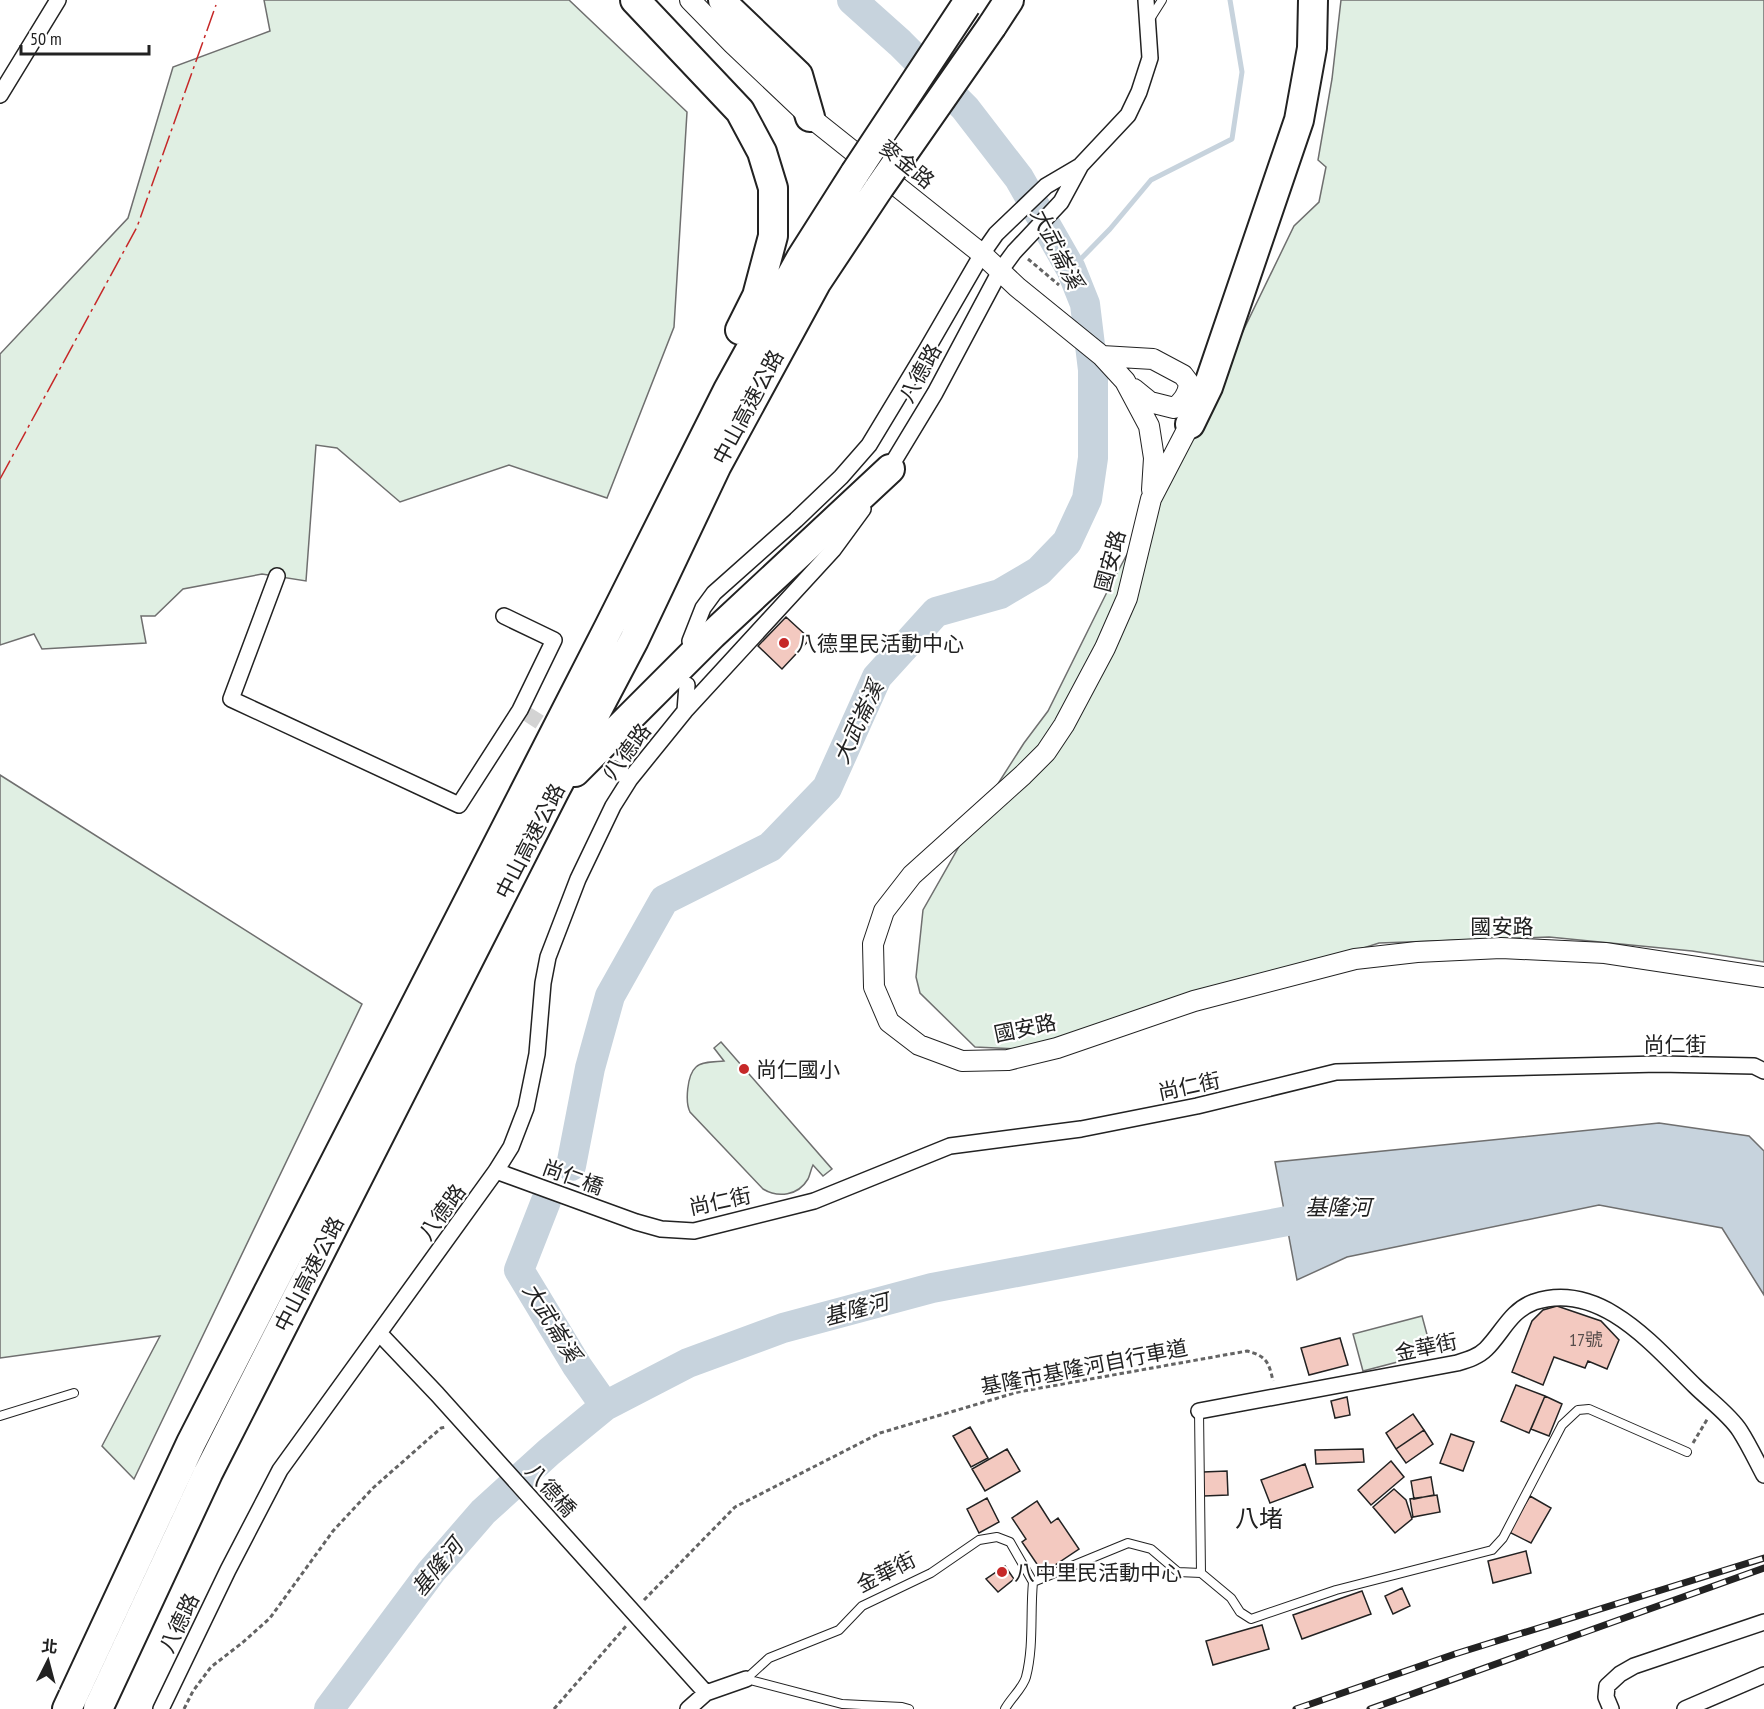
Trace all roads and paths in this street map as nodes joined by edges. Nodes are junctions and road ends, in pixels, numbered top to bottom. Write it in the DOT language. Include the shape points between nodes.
graph roads {
  1 [pos="58,0"];
  2 [pos="635,0"];
  3 [pos="690,0"];
  4 [pos="723,0"];
  5 [pos="1009,0"];
  6 [pos="1146,0"];
  7 [pos="1162,0"];
  8 [pos="1313,0"];
  9 [pos="961,2"];
  10 [pos="1148,21"];
  11 [pos="0,95"];
  12 [pos="810,117"];
  13 [pos="1081,165"];
  14 [pos="859,174"];
  15 [pos="982,254"];
  16 [pos="1019,254"];
  17 [pos="1000,271"];
  18 [pos="1059,285"];
  19 [pos="1102,356"];
  20 [pos="1125,381"];
  21 [pos="1191,401"];
  22 [pos="890,469"];
  23 [pos="1151,499"];
  24 [pos="277,576"];
  25 [pos="504,616"];
  26 [pos="609,627"];
  27 [pos="690,641"];
  28 [pos="687,685"];
  29 [pos="685,711"];
  30 [pos="613,769"];
  31 [pos="630,779"];
  32 [pos="554,792"];
  33 [pos="1764,977"];
  34 [pos="1764,1071"];
  35 [pos="496,1171"];
  36 [pos="636,1222"];
  37 [pos="380,1334"];
  38 [pos="74,1393"];
  39 [pos="1277,1397"];
  40 [pos="1716,1406"];
  41 [pos="1199,1411"];
  42 [pos="0,1416"];
  43 [pos="449,1427"];
  44 [pos="1687,1452"];
  45 [pos="1764,1475"];
  46 [pos="1201,1573"];
  47 [pos="1033,1582"];
  48 [pos="634,1614"];
  49 [pos="1764,1622"];
  50 [pos="1764,1675"];
  51 [pos="746,1679"];
  52 [pos="706,1693"];
  53 [pos="67,1709"];
  54 [pos="98,1709"];
  55 [pos="161,1709"];
  56 [pos="184,1709"];
  57 [pos="554,1709"];
  58 [pos="688,1709"];
  59 [pos="909,1709"];
  60 [pos="1005,1709"];
  61 [pos="1611,1709"];
  62 [pos="1685,1709"];
  1 -- 11 [label="street"];
  2 -- 26 [label="highway" via="740,111 762,152 773,188 773,236 757,296 652,505"];
  3 -- 12 [label="street, 麥金路"];
  4 -- 12 [label="highway" via="798,75"];
  5 -- 14 [label="highway, 中山高速公路, bridge" via="992,26"];
  6 -- 10 [label="street"];
  7 -- 10 [label="lane"];
  8 -- 21 [label="highway" via="1312,48 1299,120"];
  9 -- 14 [label="highway, 中山高速公路, bridge"];
  10 -- 13 [label="street" via="1150,58 1139,92 1128,115"];
  12 -- 15 [label="street, 麥金路"];
  13 -- 15 [label="street, 八德路" via="1046,186 996,234"];
  13 -- 16 [label="street, 八德路" via="1061,202"];
  14 -- 26 [label="highway, 中山高速公路" via="801,258 728,390"];
  14 -- 32 [label="highway, 中山高速公路" via="816,283 717,465 634,640"];
  15 -- 17 [label="street, 麥金路"];
  15 -- 27 [label="street, 八德路" via="869,445 842,477 714,593 703,608"];
  16 -- 17 [label="street, 八德路"];
  16 -- 18 [label="path"];
  17 -- 19 [label="street, 麥金路"];
  17 -- 22 [label="street, 八德路"];
  19 -- 20 [label="street, 麥金路"];
  19 -- 21 [label="street" via="1154,359 1183,375"];
  20 -- 21 [label="street" via="1149,402"];
  20 -- 23 [label="street, 麥金路" via="1149,426 1154,458"];
  21 -- 23 [label="street, 國安路"];
  22 -- 29 [label="street, 八德路" via="833,550"];
  22 -- 32 [label="highway" via="712,635"];
  23 -- 33 [label="street, 國安路" via="1126,598 1105,648 1064,725 1046,752 912,875 884,911 873,944 874,987 889,1022 919,1045 962,1061 1008,1060 1057,1048 1194,1001 1355,959 1417,952 1501,948 1605,953"];
  24 -- 25 [label="street" via="231,699 459,805 524,712 554,639"];
  26 -- 53 [label="highway, 中山高速公路" via="191,1443"];
  28 -- 29 [label="street"];
  29 -- 31 [label="street, 八德路"];
  30 -- 31 [label="street"];
  31 -- 35 [label="street, 八德路" via="578,879 548,957 537,1054 526,1108 511,1147"];
  32 -- 54 [label="highway, 中山高速公路" via="208,1473"];
  34 -- 36 [label="street, 尚仁街" via="1754,1066 1659,1064 1336,1072 1081,1129 950,1146 814,1201 694,1231 661,1229"];
  35 -- 36 [label="street, 尚仁橋"];
  35 -- 37 [label="street, 八德路"];
  37 -- 48 [label="street, 八德橋"];
  37 -- 55 [label="street, 八德路" via="280,1470"];
  38 -- 42 [label="lane"];
  39 -- 40 [label="street, 金華街" via="1473,1358 1485,1350 1517,1311 1532,1303 1567,1297 1600,1306 1615,1315"];
  39 -- 41 [label="street, 金華街"];
  39 -- 48 [label="path, 基隆市基隆河自行車道" via="1269,1364 1259,1354 1247,1351 1018,1392 880,1433 735,1506"];
  40 -- 44 [label="path"];
  40 -- 45 [label="street, 金華街" via="1739,1429"];
  41 -- 46 [label="lane, 金華街"];
  43 -- 56 [label="path" via="441,1428 373,1488 333,1532 270,1618 211,1667"];
  44 -- 46 [label="lane" via="1589,1409 1578,1410 1562,1425 1503,1538 1492,1550 1336,1590 1251,1618"];
  46 -- 47 [label="lane" via="1178,1572 1151,1549 1128,1543"];
  47 -- 51 [label="lane, 金華街" via="1010,1542 997,1537 979,1540 931,1573 862,1606 839,1630 769,1658"];
  47 -- 60 [label="lane" via="1026,1680"];
  48 -- 52 [label="street"];
  48 -- 57 [label="path, 基隆市基隆河自行車道"];
  49 -- 61 [label="street" via="1634,1666 1607,1686"];
  50 -- 62 [label="street"];
  51 -- 52 [label="street, 金華街"];
  51 -- 59 [label="lane" via="842,1704"];
  52 -- 58 [label="street, 金華街"];
}
